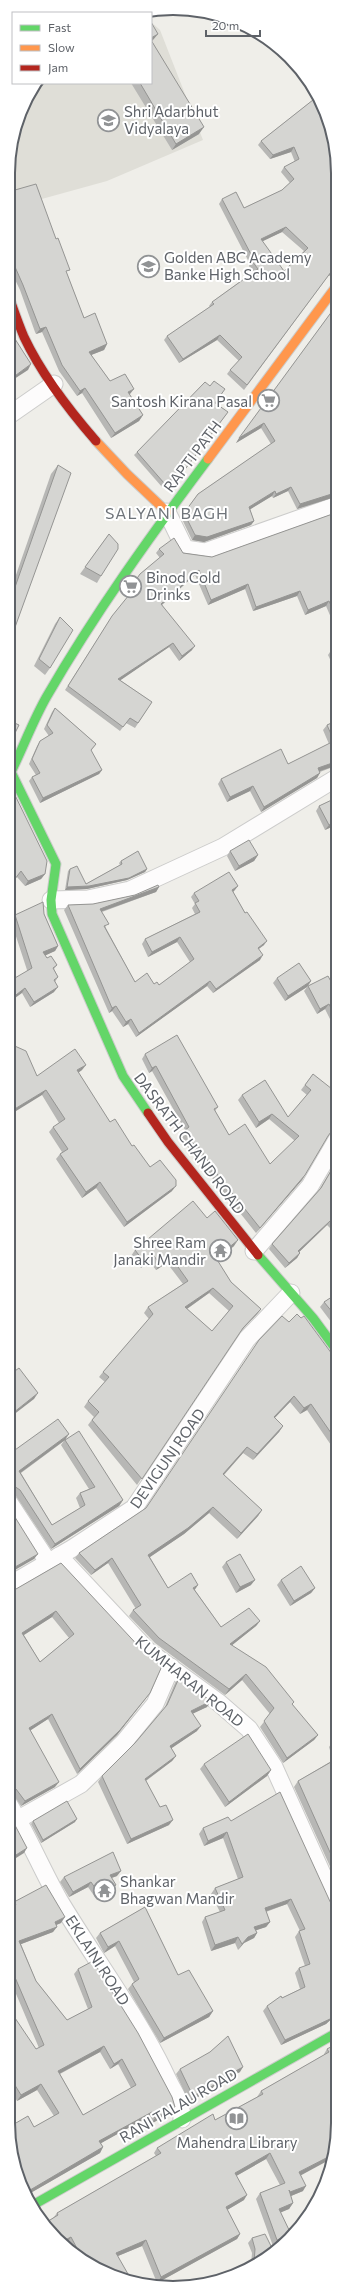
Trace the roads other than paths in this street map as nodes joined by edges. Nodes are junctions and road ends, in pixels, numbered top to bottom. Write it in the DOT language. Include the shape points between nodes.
graph roads {
  1 [pos="331,293"];
  2 [pos="15,313"];
  3 [pos="54,384"];
  4 [pos="15,411"];
  5 [pos="331,507"];
  6 [pos="167,512"];
  7 [pos="15,764"];
  8 [pos="331,781"];
  9 [pos="15,785"];
  10 [pos="51,900"];
  11 [pos="331,1150"];
  12 [pos="254,1251"];
  13 [pos="291,1293"];
  14 [pos="331,1342"];
  15 [pos="15,1510"];
  16 [pos="53,1559"];
  17 [pos="15,1582"];
  18 [pos="171,1667"];
  19 [pos="15,1813"];
  20 [pos="15,1819"];
  21 [pos="331,1893"];
  22 [pos="331,2036"];
  23 [pos="182,2119"];
  24 [pos="37,2203"];
  1 -- 6 [label="street, RAPTI PATH"];
  2 -- 3 [label="street" via="26,342"];
  3 -- 4 [label="street"];
  3 -- 6 [label="street" via="91,436 139,487"];
  5 -- 6 [label="street" via="205,552 185,549"];
  6 -- 7 [label="street, RAPTI PATH" via="63,669 46,698"];
  8 -- 10 [label="street" via="223,847 130,890 88,899"];
  9 -- 10 [label="street, DASRATH CHAND ROAD" via="56,864"];
  10 -- 12 [label="street, DASRATH CHAND ROAD" via="52,914 123,1076 168,1142"];
  11 -- 12 [label="street" via="310,1186"];
  12 -- 13 [label="street, DASRATH CHAND ROAD"];
  13 -- 14 [label="street, DASRATH CHAND ROAD"];
  13 -- 16 [label="street, DEVIGUNJ ROAD" via="247,1339 134,1508"];
  15 -- 16 [label="street, KUMHARAN ROAD"];
  16 -- 17 [label="street, DEVIGUNJ ROAD"];
  16 -- 18 [label="street, KUMHARAN ROAD" via="148,1651"];
  18 -- 19 [label="street" via="154,1704 124,1742 81,1784"];
  18 -- 21 [label="street, KUMHARAN ROAD" via="218,1702 249,1730 274,1767"];
  20 -- 23 [label="street, EKLAINI ROAD" via="58,1898 111,1984 132,2012 181,2103"];
  22 -- 23 [label="street, RANI TALAU ROAD"];
  23 -- 24 [label="street, RANI TALAU ROAD"];
}
